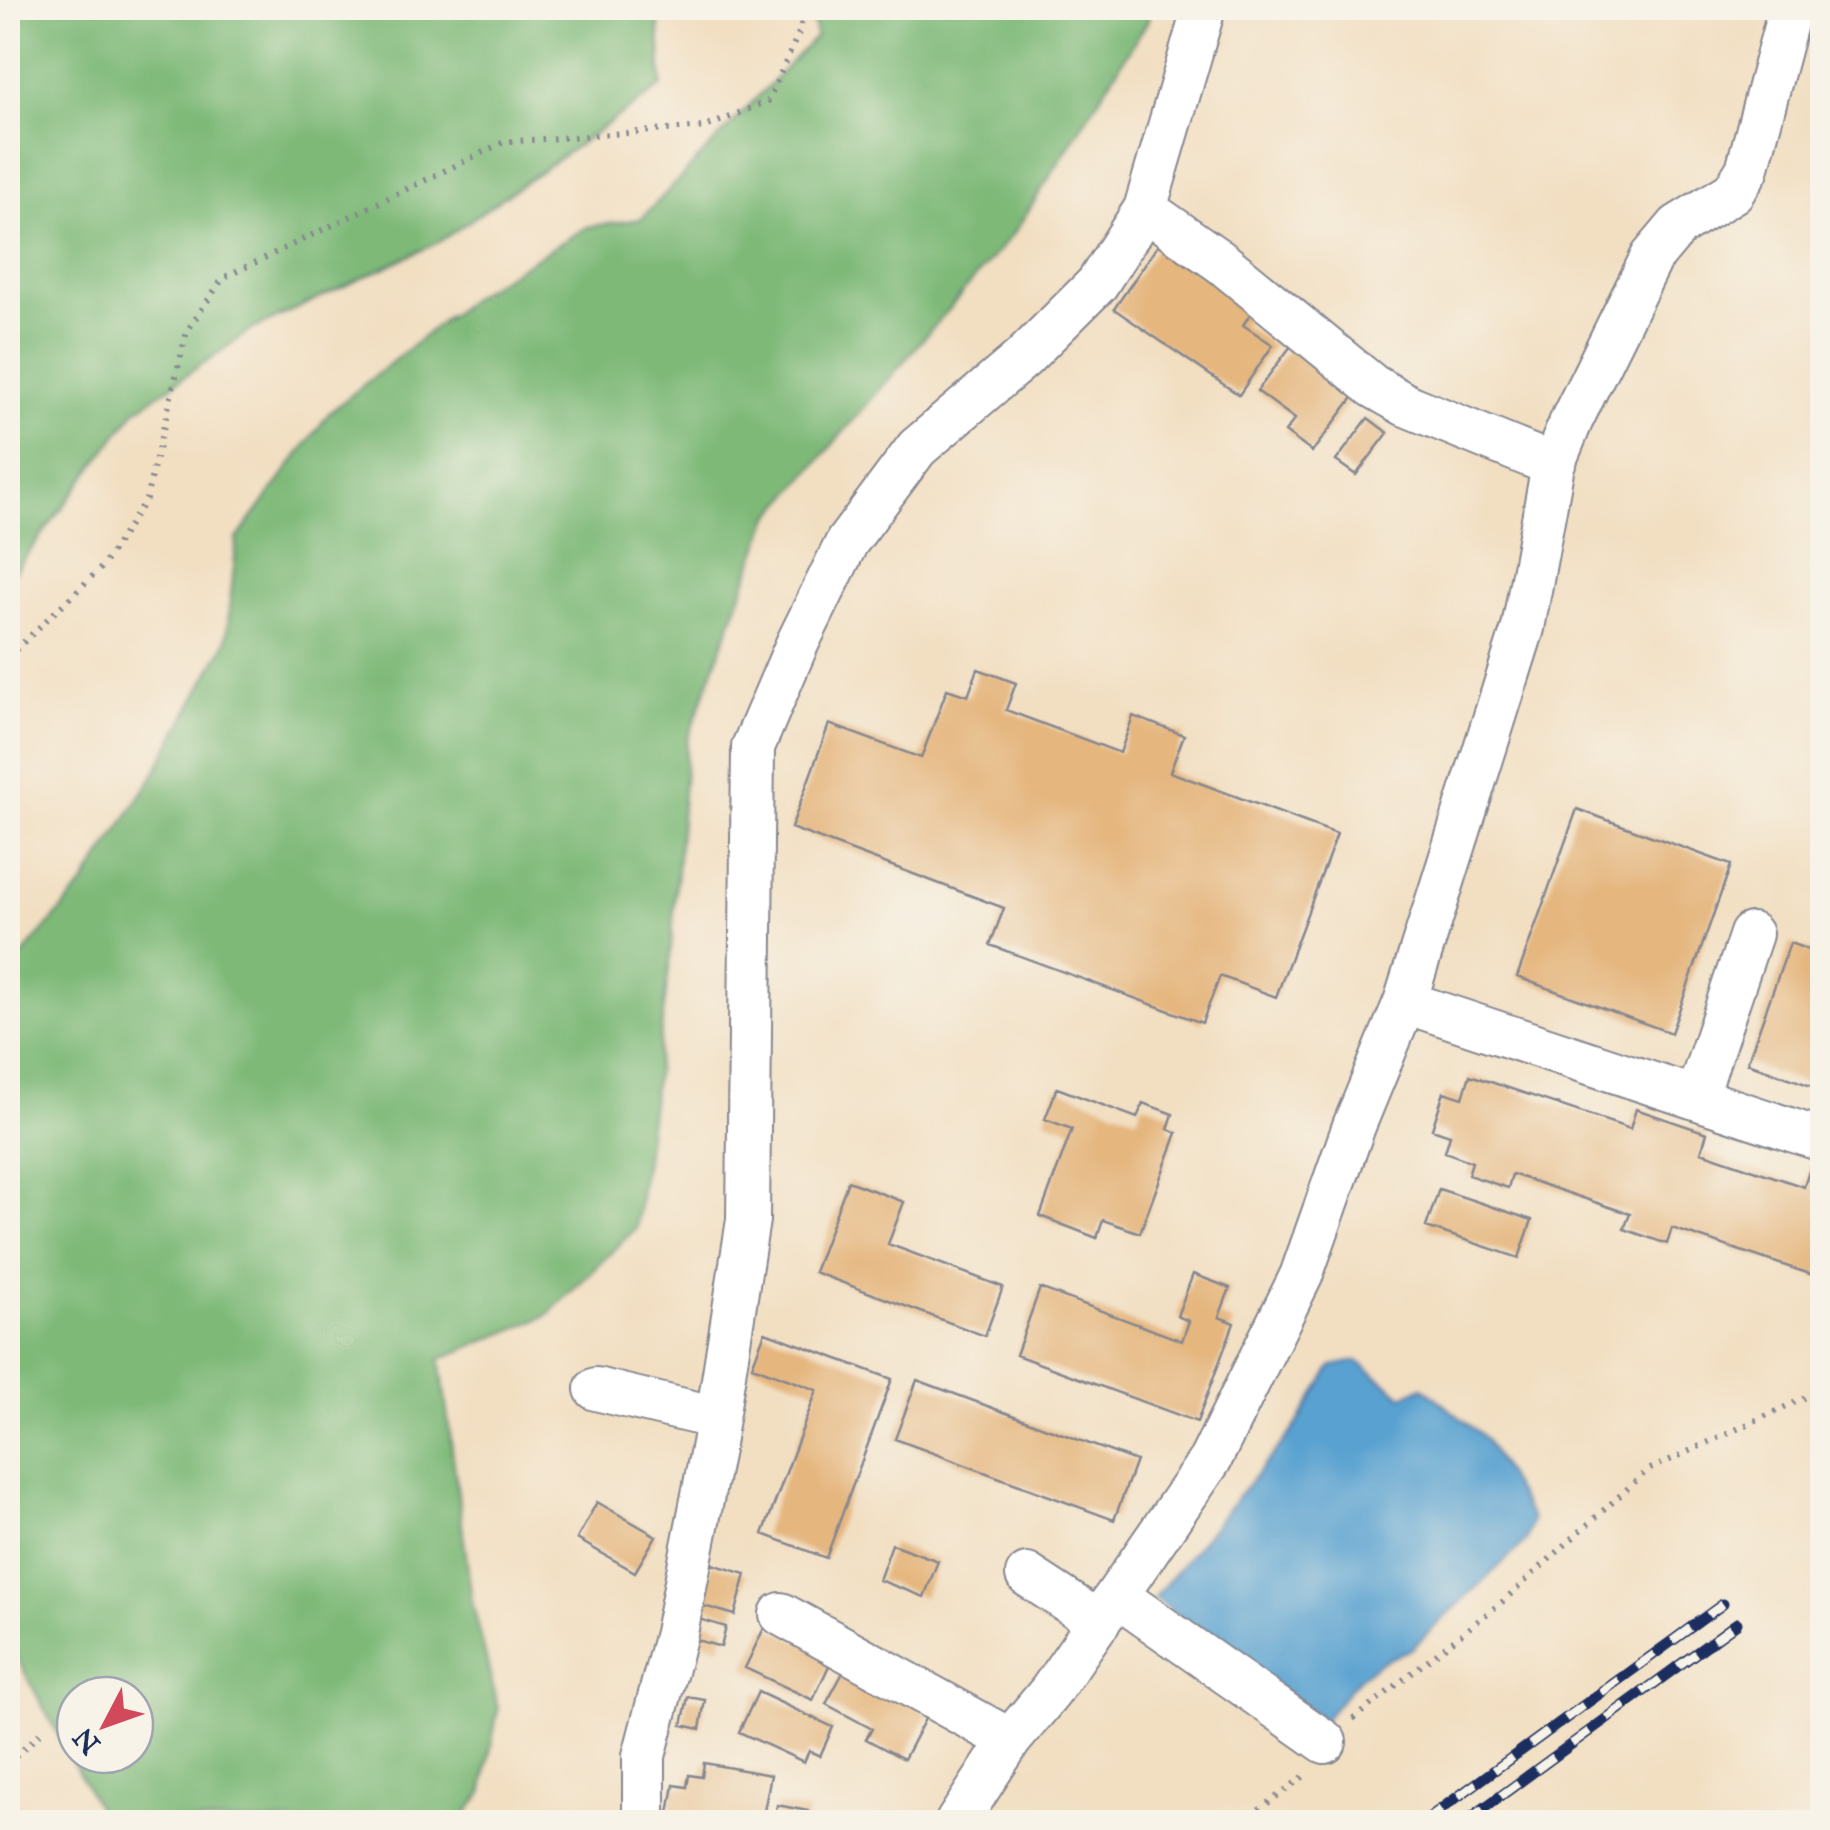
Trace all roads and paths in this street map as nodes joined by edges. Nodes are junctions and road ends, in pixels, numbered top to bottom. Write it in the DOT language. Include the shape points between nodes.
graph roads {
  1 [pos="802,8"];
  2 [pos="1204,8"];
  3 [pos="1790,8"];
  4 [pos="1146,209"];
  5 [pos="1553,466"];
  6 [pos="8,657"];
  7 [pos="1752,934"];
  8 [pos="1404,1002"];
  9 [pos="1696,1098"];
  10 [pos="1822,1140"];
  11 [pos="596,1389"];
  12 [pos="1822,1390"];
  13 [pos="718,1418"];
  14 [pos="1027,1574"];
  15 [pos="1108,1609"];
  16 [pos="781,1614"];
  17 [pos="40,1733"];
  18 [pos="1010,1740"];
  19 [pos="1325,1742"];
  20 [pos="8,1764"];
  21 [pos="644,1822"];
  22 [pos="957,1822"];
  23 [pos="1242,1822"];
  1 -- 6 [label="path" via="802,28 768,101 706,127 504,142 223,278 187,331 146,498 102,567"];
  2 -- 4 [label="street"];
  3 -- 5 [label="street" via="1747,170 1733,192 1678,226 1652,257"];
  4 -- 5 [label="street" via="1373,386"];
  4 -- 13 [label="street" via="1098,284 917,448 847,542 754,746 748,1220"];
  5 -- 8 [label="street" via="1523,628"];
  7 -- 9 [label="street"];
  8 -- 9 [label="street"];
  8 -- 15 [label="street" via="1301,1276 1210,1460"];
  9 -- 10 [label="street"];
  11 -- 13 [label="street"];
  12 -- 19 [label="path" via="1648,1470 1502,1602"];
  13 -- 21 [label="street" via="676,1634 644,1756"];
  14 -- 15 [label="street"];
  15 -- 18 [label="street"];
  15 -- 19 [label="street"];
  16 -- 18 [label="street"];
  17 -- 20 [label="path"];
  18 -- 22 [label="street"];
  19 -- 23 [label="path" via="1307,1774"];
}
